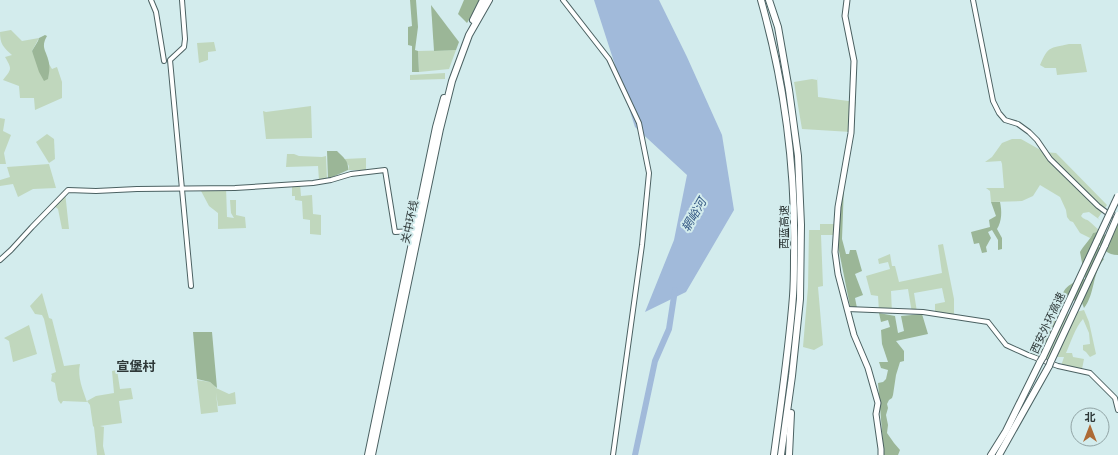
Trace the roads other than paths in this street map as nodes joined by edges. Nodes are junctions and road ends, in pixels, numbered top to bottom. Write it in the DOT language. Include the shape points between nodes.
graph roads {
  1 [pos="151,0"];
  2 [pos="182,0"];
  3 [pos="483,0"];
  4 [pos="489,0"];
  5 [pos="563,0"];
  6 [pos="761,0"];
  7 [pos="769,0"];
  8 [pos="847,0"];
  9 [pos="973,0"];
  10 [pos="164,61"];
  11 [pos="181,189"];
  12 [pos="1118,196"];
  13 [pos="1118,216"];
  14 [pos="414,231"];
  15 [pos="0,260"];
  16 [pos="191,286"];
  17 [pos="847,309"];
  18 [pos="786,371"];
  19 [pos="792,376"];
  20 [pos="1118,410"];
  21 [pos="368,455"];
  22 [pos="372,455"];
  23 [pos="613,455"];
  24 [pos="771,455"];
  25 [pos="774,455"];
  26 [pos="781,455"];
  27 [pos="789,455"];
  28 [pos="881,455"];
  29 [pos="991,455"];
  30 [pos="999,455"];
  1 -- 10 [label="street" via="156,12"];
  2 -- 11 [label="street" via="184,47 170,60"];
  3 -- 14 [label="highway, 关中环线" via="466,34 449,80 436,127"];
  4 -- 22 [label="highway, 关中环线" via="469,35 452,82"];
  5 -- 23 [label="street" via="609,59 639,124 649,173 642,245"];
  6 -- 18 [label="highway, 西蓝高速" via="783,91 791,155 795,223"];
  7 -- 19 [label="highway, 西蓝高速" via="778,27 798,156 801,226 800,300"];
  8 -- 17 [label="main road" via="845,16 854,62 851,133 838,207 835,252"];
  9 -- 13 [label="street" via="993,101 999,113 1005,120 1018,124 1029,132 1050,159 1098,206"];
  11 -- 14 [label="street" via="313,183 351,174 386,170 395,232"];
  11 -- 15 [label="street" via="68,190"];
  11 -- 16 [label="street"];
  12 -- 29 [label="highway, 西安外环高速, bridge" via="1042,360"];
  13 -- 30 [label="highway, 西安外环高速, bridge" via="1050,364"];
  14 -- 21 [label="highway, 关中环线"];
  17 -- 20 [label="street" via="923,312 988,322 1006,345 1058,366 1090,373 1115,398"];
  17 -- 28 [label="main road" via="878,403 876,414"];
  18 -- 24 [label="highway"];
  18 -- 25 [label="highway, 西蓝高速"];
  19 -- 26 [label="highway, 西蓝高速"];
  19 -- 27 [label="highway"];
}
